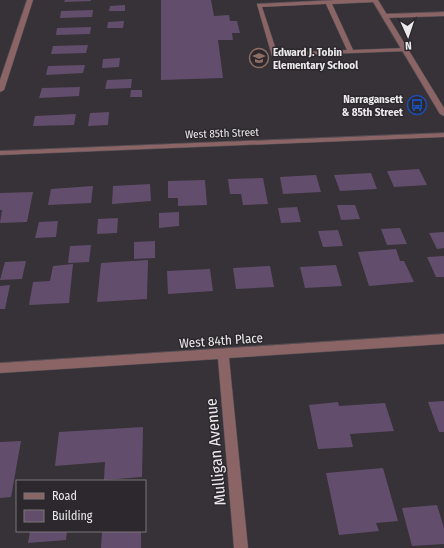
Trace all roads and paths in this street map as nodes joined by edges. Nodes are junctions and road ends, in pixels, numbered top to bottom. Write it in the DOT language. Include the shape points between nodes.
graph roads {
  1 [pos="30,0"];
  2 [pos="375,0"];
  3 [pos="328,2"];
  4 [pos="444,14"];
  5 [pos="384,16"];
  6 [pos="405,50"];
  7 [pos="351,52"];
  8 [pos="0,90"];
  9 [pos="444,114"];
  10 [pos="444,135"];
  11 [pos="0,153"];
  12 [pos="444,339"];
  13 [pos="223,354"];
  14 [pos="0,368"];
  15 [pos="241,548"];
  1 -- 8 [label="street"];
  2 -- 3 [label="street"];
  2 -- 5 [label="street"];
  3 -- 7 [label="street"];
  3 -- 7 [label="street" via="259,5 274,55"];
  4 -- 5 [label="street"];
  5 -- 6 [label="street"];
  6 -- 7 [label="street"];
  6 -- 9 [label="street"];
  10 -- 11 [label="street, West 85th Street"];
  12 -- 13 [label="street, West 84th Place"];
  13 -- 14 [label="street, West 84th Place"];
  13 -- 15 [label="street, Mulligan Avenue"];
}
